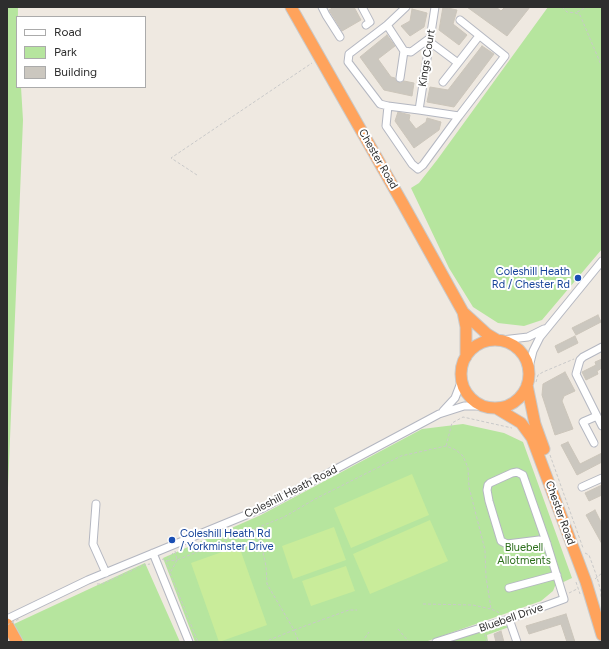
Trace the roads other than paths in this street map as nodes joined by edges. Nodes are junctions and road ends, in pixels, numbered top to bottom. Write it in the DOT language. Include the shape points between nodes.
graph roads {
  1 [pos="291,7"];
  2 [pos="322,7"];
  3 [pos="362,7"];
  4 [pos="406,7"];
  5 [pos="435,7"];
  6 [pos="460,20"];
  7 [pos="366,25"];
  8 [pos="387,25"];
  9 [pos="479,36"];
  10 [pos="340,37"];
  11 [pos="430,40"];
  12 [pos="404,50"];
  13 [pos="458,63"];
  14 [pos="400,78"];
  15 [pos="443,82"];
  16 [pos="388,106"];
  17 [pos="419,110"];
  18 [pos="460,116"];
  19 [pos="602,261"];
  20 [pos="463,312"];
  21 [pos="548,326"];
  22 [pos="499,340"];
  23 [pos="602,347"];
  24 [pos="466,357"];
  25 [pos="529,367"];
  26 [pos="462,380"];
  27 [pos="531,386"];
  28 [pos="490,407"];
  29 [pos="440,414"];
  30 [pos="599,416"];
  31 [pos="602,426"];
  32 [pos="594,443"];
  33 [pos="602,478"];
  34 [pos="582,487"];
  35 [pos="96,504"];
  36 [pos="547,544"];
  37 [pos="153,553"];
  38 [pos="106,573"];
  39 [pos="557,575"];
  40 [pos="593,580"];
  41 [pos="509,588"];
  42 [pos="602,616"];
  43 [pos="7,619"];
  44 [pos="507,620"];
  45 [pos="7,625"];
  46 [pos="602,634"];
  47 [pos="18,642"];
  48 [pos="190,642"];
  49 [pos="436,642"];
  50 [pos="517,642"];
  1 -- 20 [label="highway, Chester Road"];
  2 -- 10 [label="street"];
  3 -- 7 [label="street" via="370,22"];
  4 -- 8 [label="street"];
  5 -- 11 [label="street, Kings Court"];
  6 -- 9 [label="street"];
  8 -- 12 [label="street"];
  8 -- 16 [label="street" via="349,54 348,62 380,104"];
  9 -- 13 [label="street"];
  9 -- 18 [label="street" via="505,56"];
  11 -- 12 [label="street" via="411,52"];
  11 -- 13 [label="street"];
  11 -- 17 [label="street, Kings Court"];
  12 -- 14 [label="street"];
  13 -- 15 [label="street"];
  16 -- 17 [label="street"];
  16 -- 18 [label="street" via="386,126 418,169"];
  17 -- 18 [label="street"];
  19 -- 21 [label="street"];
  20 -- 22 [label="highway, Chester Road"];
  20 -- 24 [label="highway, Chester Road"];
  21 -- 22 [label="street" via="528,337"];
  21 -- 25 [label="street" via="536,344"];
  22 -- 24 [label="highway" via="487,340 479,344"];
  22 -- 25 [label="highway" via="520,350"];
  23 -- 30 [label="street" via="583,357 576,374"];
  24 -- 26 [label="highway"];
  25 -- 27 [label="highway"];
  26 -- 28 [label="highway" via="476,402"];
  26 -- 29 [label="street, Coleshill Heath Road" via="455,398"];
  27 -- 28 [label="highway" via="508,405"];
  27 -- 40 [label="highway, Chester Road" via="535,424"];
  28 -- 29 [label="street, Coleshill Heath Road" via="464,406"];
  28 -- 40 [label="highway, Chester Road" via="521,423 532,438"];
  29 -- 37 [label="street, Coleshill Heath Road" via="263,508"];
  30 -- 31 [label="street"];
  30 -- 32 [label="street" via="583,422"];
  33 -- 34 [label="street"];
  35 -- 38 [label="street" via="93,544"];
  36 -- 36 [label="street" via="524,475 512,473 490,483 487,490 489,501 501,541 507,544 539,540"];
  36 -- 39 [label="street"];
  37 -- 38 [label="street, Coleshill Heath Road"];
  37 -- 48 [label="street"];
  38 -- 43 [label="street, Coleshill Heath Road" via="18,617"];
  39 -- 41 [label="street"];
  39 -- 44 [label="street, Bluebell Drive" via="564,599"];
  40 -- 42 [label="highway, Chester Road"];
  40 -- 46 [label="highway, Chester Road"];
  44 -- 49 [label="street, Bluebell Drive"];
  44 -- 50 [label="street"];
  45 -- 47 [label="highway"];
}
